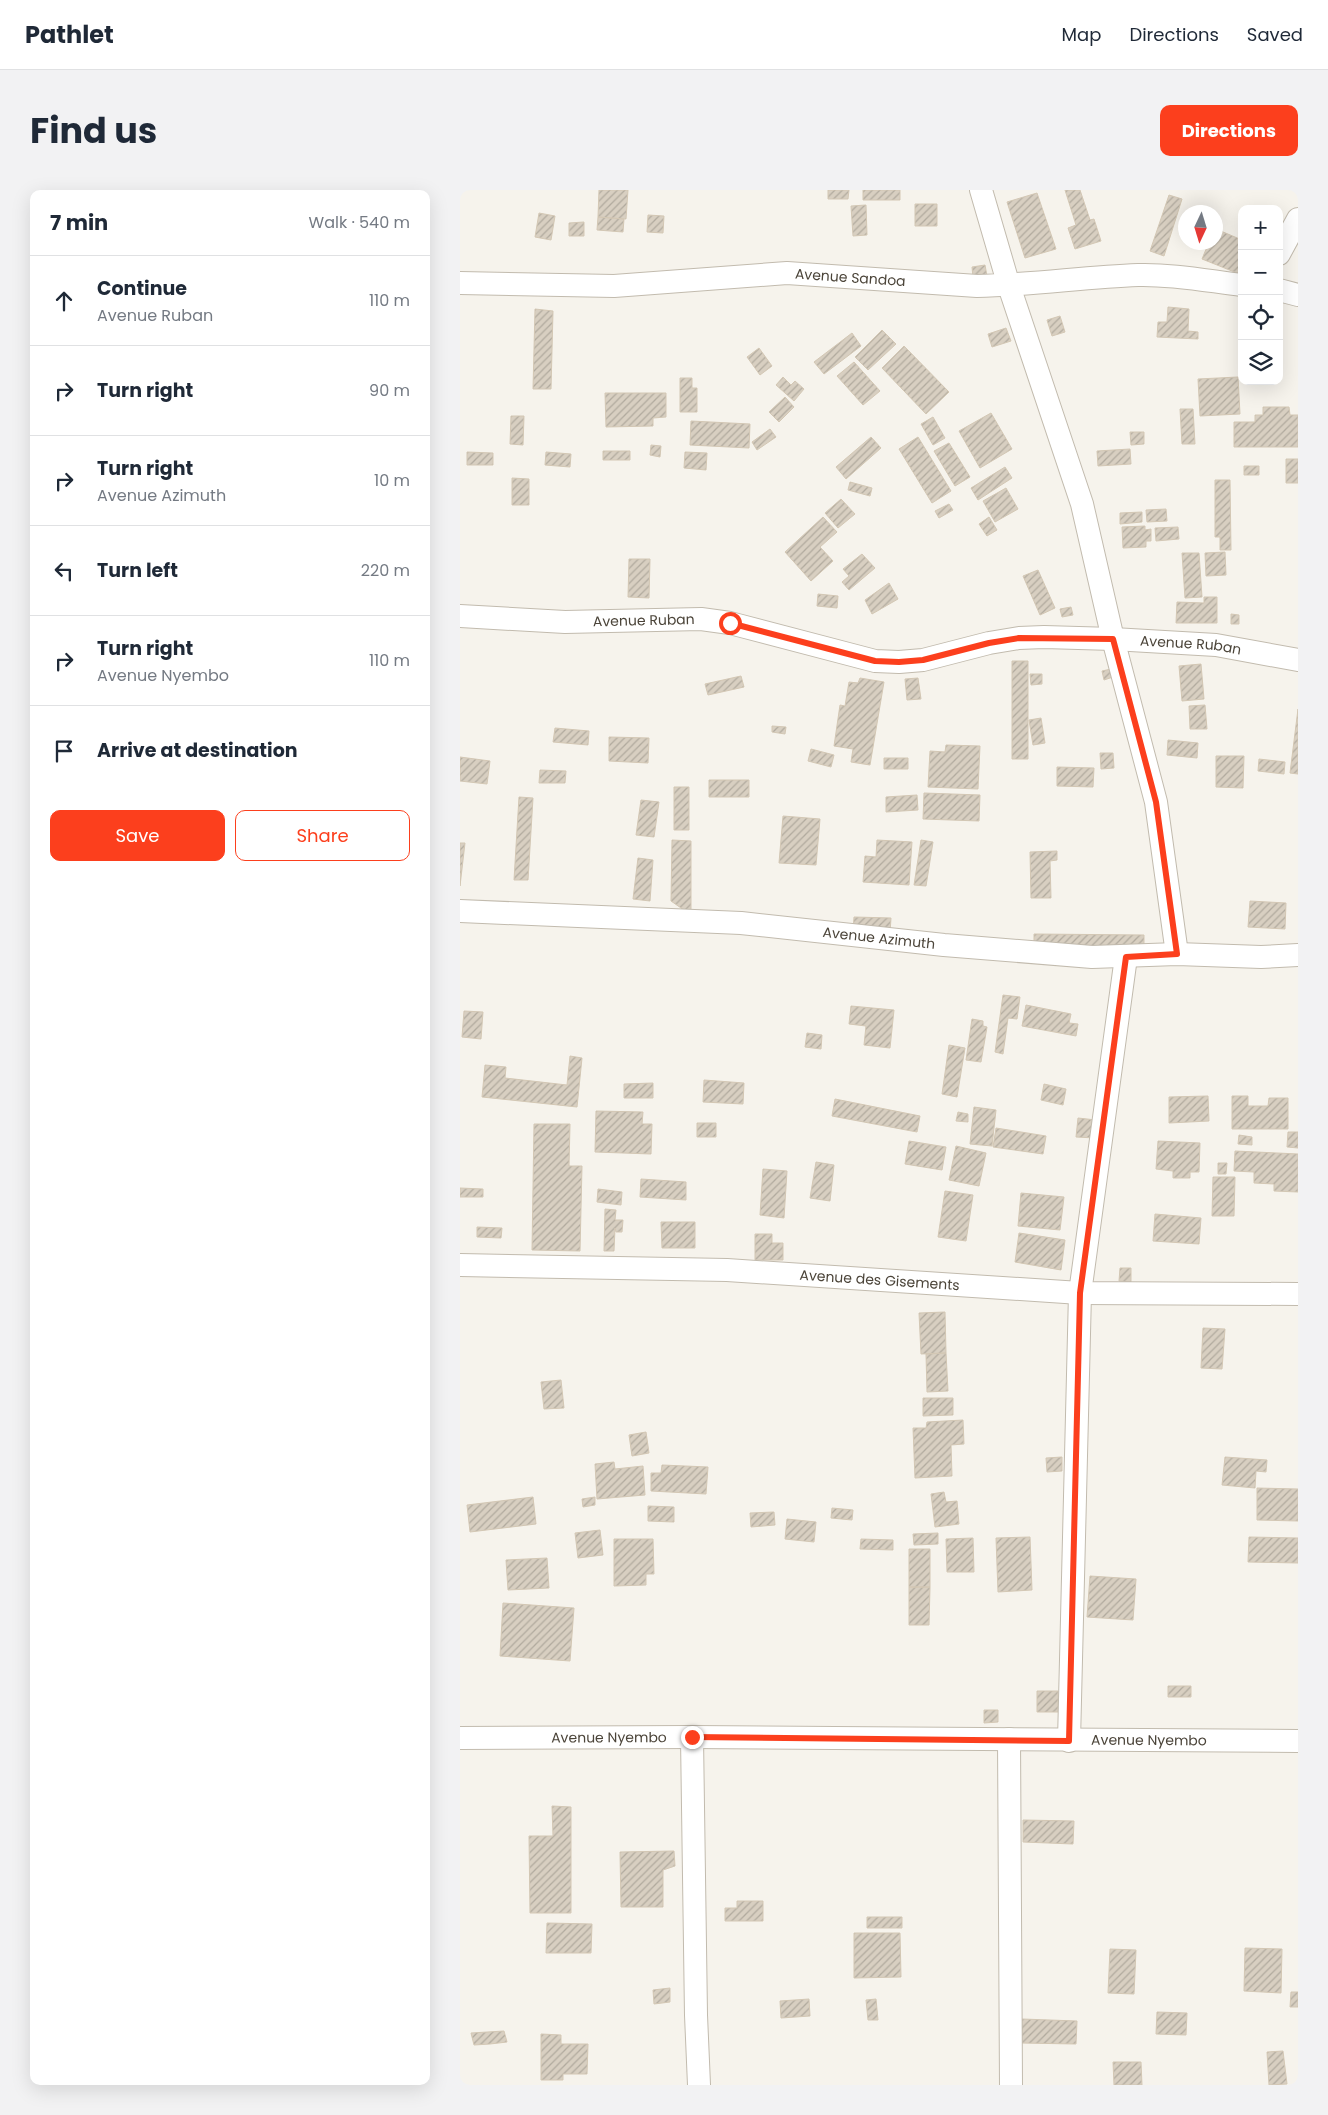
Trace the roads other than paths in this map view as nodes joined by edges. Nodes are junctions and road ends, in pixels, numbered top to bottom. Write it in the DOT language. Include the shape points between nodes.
graph roads {
  1 [pos="981,190"];
  2 [pos="1298,219"];
  3 [pos="1281,250"];
  4 [pos="460,283"];
  5 [pos="1238,285"];
  6 [pos="1009,286"];
  7 [pos="1283,291"];
  8 [pos="1298,295"];
  9 [pos="460,616"];
  10 [pos="1113,639"];
  11 [pos="1298,660"];
  12 [pos="460,911"];
  13 [pos="1177,954"];
  14 [pos="1298,956"];
  15 [pos="1126,957"];
  16 [pos="460,1265"];
  17 [pos="1080,1293"];
  18 [pos="1298,1294"];
  19 [pos="692,1737"];
  20 [pos="460,1738"];
  21 [pos="1009,1739"];
  22 [pos="1069,1741"];
  23 [pos="1298,1741"];
  24 [pos="699,2085"];
  25 [pos="1011,2085"];
  1 -- 6 [label="street"];
  2 -- 3 [label="street"];
  4 -- 6 [label="street, Avenue Sandoa" via="614,286 787,273"];
  5 -- 6 [label="street, Avenue Sandoa" via="1139,275"];
  6 -- 10 [label="street" via="1082,504"];
  7 -- 8 [label="street"];
  9 -- 10 [label="street, Avenue Ruban" via="565,622 701,619 730,623 875,661 899,662 923,660 1019,638"];
  10 -- 11 [label="street, Avenue Ruban" via="1216,645"];
  10 -- 13 [label="street" via="1156,802"];
  12 -- 15 [label="street, Avenue Azimuth" via="708,921 1025,952"];
  13 -- 14 [label="street, Avenue Azimuth"];
  13 -- 15 [label="street, Avenue Azimuth"];
  15 -- 17 [label="street"];
  16 -- 17 [label="street, Avenue des Gisements" via="727,1270"];
  17 -- 18 [label="street, Avenue des Gisements"];
  17 -- 22 [label="street"];
  19 -- 20 [label="street, Avenue Nyembo"];
  19 -- 21 [label="street, Avenue Nyembo"];
  19 -- 24 [label="street"];
  21 -- 22 [label="street, Avenue Nyembo"];
  21 -- 25 [label="street"];
  22 -- 23 [label="street, Avenue Nyembo"];
}
